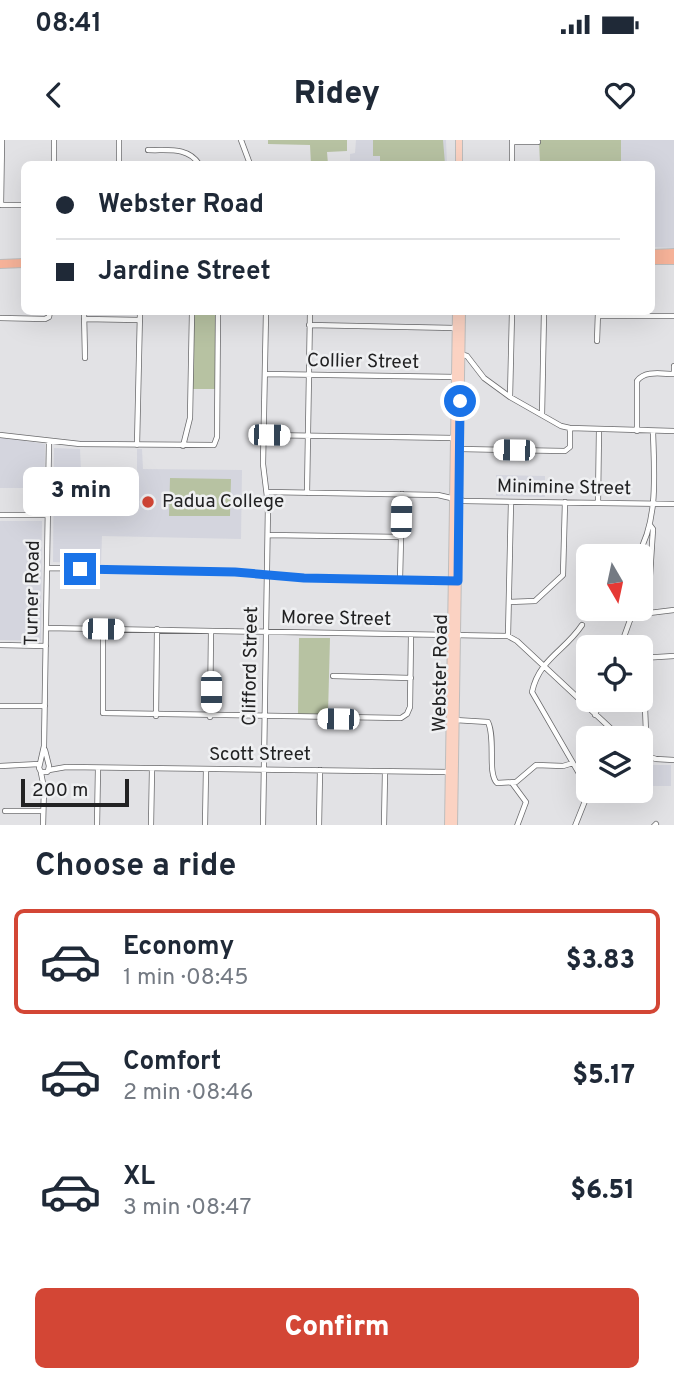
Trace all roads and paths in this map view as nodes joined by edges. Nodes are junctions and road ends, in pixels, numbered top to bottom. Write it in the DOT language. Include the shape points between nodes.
graph roads {
  1 [pos="2,140"];
  2 [pos="54,140"];
  3 [pos="119,140"];
  4 [pos="241,140"];
  5 [pos="459,140"];
  6 [pos="512,141"];
  7 [pos="538,142"];
  8 [pos="148,150"];
  9 [pos="54,161"];
  10 [pos="119,161"];
  11 [pos="196,161"];
  12 [pos="249,161"];
  13 [pos="459,161"];
  14 [pos="512,161"];
  15 [pos="0,196"];
  16 [pos="0,205"];
  17 [pos="21,205"];
  18 [pos="674,253"];
  19 [pos="655,254"];
  20 [pos="655,260"];
  21 [pos="674,260"];
  22 [pos="21,263"];
  23 [pos="0,264"];
  24 [pos="48,315"];
  25 [pos="84,315"];
  26 [pos="139,315"];
  27 [pos="191,315"];
  28 [pos="218,315"];
  29 [pos="266,315"];
  30 [pos="310,315"];
  31 [pos="456,315"];
  32 [pos="462,315"];
  33 [pos="512,315"];
  34 [pos="544,315"];
  35 [pos="598,315"];
  36 [pos="636,315"];
  37 [pos="674,316"];
  38 [pos="0,318"];
  39 [pos="84,319"];
  40 [pos="139,320"];
  41 [pos="309,325"];
  42 [pos="456,328"];
  43 [pos="597,341"];
  44 [pos="458,354"];
  45 [pos="85,358"];
  46 [pos="674,366"];
  47 [pos="265,374"];
  48 [pos="674,374"];
  49 [pos="309,375"];
  50 [pos="458,377"];
  51 [pos="510,397"];
  52 [pos="542,415"];
  53 [pos="570,428"];
  54 [pos="599,429"];
  55 [pos="637,431"];
  56 [pos="653,431"];
  57 [pos="674,431"];
  58 [pos="0,435"];
  59 [pos="264,435"];
  60 [pos="308,436"];
  61 [pos="455,438"];
  62 [pos="49,441"];
  63 [pos="137,444"];
  64 [pos="183,446"];
  65 [pos="460,449"];
  66 [pos="267,492"];
  67 [pos="307,493"];
  68 [pos="402,494"];
  69 [pos="456,496"];
  70 [pos="511,502"];
  71 [pos="565,502"];
  72 [pos="598,503"];
  73 [pos="652,504"];
  74 [pos="674,504"];
  75 [pos="0,515"];
  76 [pos="46,515"];
  77 [pos="650,524"];
  78 [pos="268,535"];
  79 [pos="401,537"];
  80 [pos="642,544"];
  81 [pos="652,544"];
  82 [pos="47,568"];
  83 [pos="267,574"];
  84 [pos="400,580"];
  85 [pos="455,581"];
  86 [pos="509,602"];
  87 [pos="674,610"];
  88 [pos="653,611"];
  89 [pos="582,625"];
  90 [pos="46,628"];
  91 [pos="103,629"];
  92 [pos="157,629"];
  93 [pos="211,631"];
  94 [pos="266,632"];
  95 [pos="411,635"];
  96 [pos="454,635"];
  97 [pos="508,636"];
  98 [pos="0,645"];
  99 [pos="46,646"];
  100 [pos="674,656"];
  101 [pos="653,657"];
  102 [pos="542,667"];
  103 [pos="333,676"];
  104 [pos="411,678"];
  105 [pos="0,706"];
  106 [pos="45,706"];
  107 [pos="596,712"];
  108 [pos="595,715"];
  109 [pos="156,716"];
  110 [pos="210,716"];
  111 [pos="265,718"];
  112 [pos="453,720"];
  113 [pos="607,726"];
  114 [pos="653,758"];
  115 [pos="674,760"];
  116 [pos="573,763"];
  117 [pos="0,766"];
  118 [pos="44,767"];
  119 [pos="98,768"];
  120 [pos="576,768"];
  121 [pos="152,769"];
  122 [pos="206,769"];
  123 [pos="264,770"];
  124 [pos="320,770"];
  125 [pos="385,772"];
  126 [pos="452,772"];
  127 [pos="512,783"];
  128 [pos="583,803"];
  129 [pos="5,811"];
  130 [pos="43,811"];
  131 [pos="43,825"];
  132 [pos="97,825"];
  133 [pos="151,825"];
  134 [pos="205,825"];
  135 [pos="263,825"];
  136 [pos="319,825"];
  137 [pos="384,825"];
  138 [pos="451,825"];
  139 [pos="517,825"];
  140 [pos="575,825"];
  1 -- 15 [label="street"];
  2 -- 9 [label="street"];
  3 -- 10 [label="street"];
  4 -- 12 [label="street"];
  5 -- 13 [label="main road"];
  6 -- 7 [label="street"];
  6 -- 14 [label="street"];
  8 -- 11 [label="street" via="184,152"];
  15 -- 16 [label="street"];
  16 -- 17 [label="street"];
  18 -- 19 [label="highway"];
  20 -- 21 [label="highway"];
  22 -- 23 [label="highway"];
  24 -- 38 [label="street" via="45,319"];
  25 -- 39 [label="street"];
  26 -- 40 [label="street"];
  27 -- 64 [label="street" via="190,418"];
  28 -- 64 [label="street" via="216,444"];
  29 -- 47 [label="street, Clifford Street"];
  30 -- 41 [label="street"];
  31 -- 42 [label="main road, Webster Road"];
  32 -- 44 [label="main road, Webster Road"];
  33 -- 51 [label="street"];
  34 -- 52 [label="street"];
  35 -- 43 [label="street"];
  36 -- 37 [label="street"];
  39 -- 40 [label="street"];
  39 -- 45 [label="street"];
  40 -- 63 [label="street"];
  41 -- 42 [label="street"];
  41 -- 49 [label="street"];
  42 -- 44 [label="main road, Webster Road"];
  44 -- 50 [label="main road, Webster Road"];
  44 -- 51 [label="street" via="468,357 484,378"];
  46 -- 48 [label="street"];
  47 -- 49 [label="street, Collier Street"];
  47 -- 59 [label="street, Clifford Street"];
  48 -- 55 [label="street" via="640,376"];
  49 -- 50 [label="street, Collier Street"];
  49 -- 60 [label="street"];
  50 -- 61 [label="main road, Webster Road"];
  50 -- 65 [label="main road, Webster Road"];
  51 -- 52 [label="street"];
  52 -- 53 [label="street"];
  53 -- 54 [label="street"];
  53 -- 65 [label="street" via="570,447 565,451"];
  54 -- 55 [label="street"];
  54 -- 72 [label="street"];
  55 -- 56 [label="street"];
  56 -- 57 [label="street"];
  56 -- 73 [label="street"];
  58 -- 62 [label="street"];
  59 -- 60 [label="street"];
  59 -- 66 [label="street, Clifford Street"];
  60 -- 61 [label="street"];
  60 -- 67 [label="street"];
  61 -- 69 [label="main road, Webster Road"];
  62 -- 63 [label="street"];
  62 -- 76 [label="street, Turner Road"];
  63 -- 64 [label="street"];
  65 -- 69 [label="main road, Webster Road"];
  66 -- 67 [label="street, Minimine Street"];
  66 -- 78 [label="street, Clifford Street"];
  67 -- 68 [label="street, Minimine Street"];
  68 -- 69 [label="street, Minimine Street"];
  68 -- 79 [label="street"];
  69 -- 70 [label="street, Minimine Street"];
  69 -- 85 [label="main road, Webster Road"];
  70 -- 71 [label="street, Minimine Street"];
  70 -- 86 [label="street"];
  71 -- 72 [label="street, Minimine Street"];
  71 -- 86 [label="street" via="563,575 535,601"];
  72 -- 73 [label="street, Minimine Street"];
  73 -- 74 [label="street, Minimine Street"];
  73 -- 77 [label="street"];
  75 -- 76 [label="street"];
  76 -- 82 [label="street, Turner Road"];
  77 -- 80 [label="street"];
  77 -- 81 [label="street"];
  78 -- 79 [label="street"];
  78 -- 83 [label="street, Clifford Street"];
  79 -- 84 [label="street"];
  82 -- 83 [label="street"];
  82 -- 90 [label="street, Turner Road"];
  83 -- 84 [label="street"];
  83 -- 94 [label="street, Clifford Street"];
  84 -- 85 [label="street"];
  85 -- 96 [label="main road, Webster Road"];
  86 -- 97 [label="street"];
  87 -- 88 [label="street"];
  89 -- 102 [label="street"];
  90 -- 91 [label="street, Moree Street"];
  90 -- 99 [label="street, Turner Road"];
  91 -- 92 [label="street, Moree Street"];
  91 -- 109 [label="street" via="103,713"];
  92 -- 93 [label="street, Moree Street"];
  92 -- 109 [label="street"];
  93 -- 94 [label="street, Moree Street"];
  93 -- 110 [label="street"];
  94 -- 95 [label="street, Moree Street"];
  94 -- 111 [label="street, Clifford Street"];
  95 -- 96 [label="street, Moree Street"];
  95 -- 104 [label="street"];
  96 -- 97 [label="street, Moree Street"];
  96 -- 112 [label="main road, Webster Road"];
  97 -- 102 [label="street"];
  98 -- 99 [label="street"];
  99 -- 106 [label="street, Turner Road"];
  100 -- 101 [label="street"];
  102 -- 108 [label="street"];
  102 -- 116 [label="street" via="533,694"];
  103 -- 104 [label="street"];
  104 -- 111 [label="street" via="410,707 401,718"];
  105 -- 106 [label="street"];
  106 -- 118 [label="street, Turner Road"];
  107 -- 108 [label="street"];
  108 -- 113 [label="street"];
  109 -- 110 [label="street"];
  110 -- 111 [label="street"];
  111 -- 123 [label="street, Clifford Street"];
  112 -- 126 [label="main road, Webster Road"];
  112 -- 127 [label="street" via="488,722 493,736 494,781"];
  114 -- 115 [label="street"];
  116 -- 120 [label="street"];
  116 -- 127 [label="street" via="536,765"];
  117 -- 118 [label="street, Scott Street"];
  118 -- 119 [label="street, Scott Street"];
  118 -- 130 [label="street, Turner Road"];
  119 -- 121 [label="street, Scott Street"];
  119 -- 132 [label="street"];
  121 -- 122 [label="street, Scott Street"];
  121 -- 133 [label="street"];
  122 -- 123 [label="street, Scott Street"];
  122 -- 134 [label="street"];
  123 -- 124 [label="street, Scott Street"];
  123 -- 135 [label="street, Clifford Street"];
  124 -- 125 [label="street, Scott Street"];
  124 -- 136 [label="street"];
  125 -- 126 [label="street, Scott Street"];
  125 -- 137 [label="street"];
  126 -- 138 [label="main road, Webster Road"];
  127 -- 139 [label="street" via="526,802"];
  128 -- 140 [label="street"];
  129 -- 130 [label="street"];
  130 -- 131 [label="street, Turner Road"];
}
